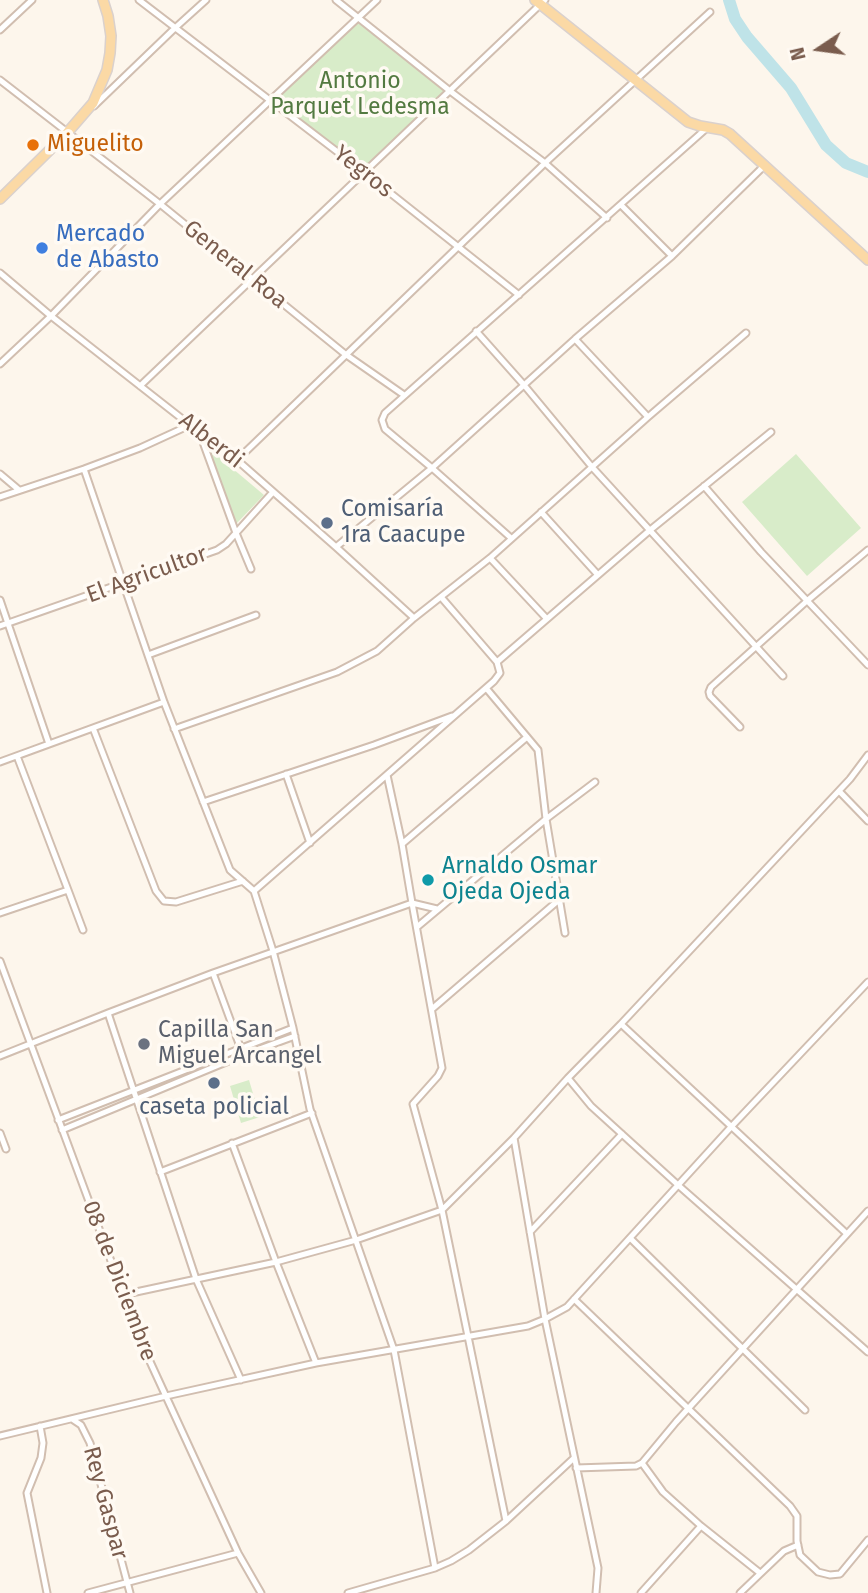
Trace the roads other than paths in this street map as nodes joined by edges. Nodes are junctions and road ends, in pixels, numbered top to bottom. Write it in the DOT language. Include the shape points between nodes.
graph roads {
  1 [pos="32,0"];
  2 [pos="103,0"];
  3 [pos="139,0"];
  4 [pos="206,0"];
  5 [pos="336,0"];
  6 [pos="377,0"];
  7 [pos="540,1"];
  8 [pos="710,12"];
  9 [pos="358,17"];
  10 [pos="175,28"];
  11 [pos="0,30"];
  12 [pos="636,79"];
  13 [pos="0,80"];
  14 [pos="450,91"];
  15 [pos="269,100"];
  16 [pos="708,127"];
  17 [pos="67,133"];
  18 [pos="545,163"];
  19 [pos="765,165"];
  20 [pos="365,173"];
  21 [pos="0,199"];
  22 [pos="160,204"];
  23 [pos="621,205"];
  24 [pos="607,218"];
  25 [pos="458,247"];
  26 [pos="672,256"];
  27 [pos="868,260"];
  28 [pos="0,273"];
  29 [pos="253,280"];
  30 [pos="519,295"];
  31 [pos="51,316"];
  32 [pos="476,331"];
  33 [pos="746,333"];
  34 [pos="575,339"];
  35 [pos="345,354"];
  36 [pos="0,365"];
  37 [pos="524,385"];
  38 [pos="140,386"];
  39 [pos="404,395"];
  40 [pos="648,417"];
  41 [pos="190,425"];
  42 [pos="199,432"];
  43 [pos="771,432"];
  44 [pos="237,460"];
  45 [pos="592,467"];
  46 [pos="432,468"];
  47 [pos="84,469"];
  48 [pos="0,474"];
  49 [pos="704,486"];
  50 [pos="19,490"];
  51 [pos="273,492"];
  52 [pos="0,496"];
  53 [pos="541,512"];
  54 [pos="649,531"];
  55 [pos="236,533"];
  56 [pos="511,538"];
  57 [pos="336,547"];
  58 [pos="868,550"];
  59 [pos="490,558"];
  60 [pos="251,569"];
  61 [pos="598,575"];
  62 [pos="123,583"];
  63 [pos="441,597"];
  64 [pos="0,600"];
  65 [pos="808,600"];
  66 [pos="256,615"];
  67 [pos="414,618"];
  68 [pos="547,619"];
  69 [pos="8,624"];
  70 [pos="0,626"];
  71 [pos="755,646"];
  72 [pos="148,655"];
  73 [pos="497,662"];
  74 [pos="868,665"];
  75 [pos="783,676"];
  76 [pos="486,688"];
  77 [pos="164,702"];
  78 [pos="456,715"];
  79 [pos="740,727"];
  80 [pos="93,728"];
  81 [pos="174,729"];
  82 [pos="527,737"];
  83 [pos="49,744"];
  84 [pos="17,755"];
  85 [pos="868,755"];
  86 [pos="0,762"];
  87 [pos="286,774"];
  88 [pos="387,775"];
  89 [pos="595,782"];
  90 [pos="839,791"];
  91 [pos="203,802"];
  92 [pos="546,819"];
  93 [pos="868,821"];
  94 [pos="310,843"];
  95 [pos="402,844"];
  96 [pos="243,881"];
  97 [pos="68,890"];
  98 [pos="254,891"];
  99 [pos="560,899"];
  100 [pos="412,903"];
  101 [pos="438,909"];
  102 [pos="0,913"];
  103 [pos="417,927"];
  104 [pos="83,930"];
  105 [pos="565,933"];
  106 [pos="273,951"];
  107 [pos="0,961"];
  108 [pos="213,973"];
  109 [pos="868,982"];
  110 [pos="432,1009"];
  111 [pos="108,1013"];
  112 [pos="621,1024"];
  113 [pos="293,1028"];
  114 [pos="295,1036"];
  115 [pos="30,1044"];
  116 [pos="241,1052"];
  117 [pos="0,1056"];
  118 [pos="568,1077"];
  119 [pos="134,1091"];
  120 [pos="136,1099"];
  121 [pos="312,1113"];
  122 [pos="58,1120"];
  123 [pos="731,1127"];
  124 [pos="62,1130"];
  125 [pos="0,1133"];
  126 [pos="622,1134"];
  127 [pos="514,1138"];
  128 [pos="232,1143"];
  129 [pos="6,1149"];
  130 [pos="160,1172"];
  131 [pos="678,1185"];
  132 [pos="442,1210"];
  133 [pos="868,1211"];
  134 [pos="530,1232"];
  135 [pos="847,1234"];
  136 [pos="630,1238"];
  137 [pos="356,1240"];
  138 [pos="276,1262"];
  139 [pos="196,1279"];
  140 [pos="797,1290"];
  141 [pos="122,1294"];
  142 [pos="574,1299"];
  143 [pos="545,1319"];
  144 [pos="467,1337"];
  145 [pos="394,1350"];
  146 [pos="742,1350"];
  147 [pos="868,1352"];
  148 [pos="316,1363"];
  149 [pos="241,1380"];
  150 [pos="166,1396"];
  151 [pos="689,1409"];
  152 [pos="805,1410"];
  153 [pos="72,1419"];
  154 [pos="40,1426"];
  155 [pos="0,1436"];
  156 [pos="574,1458"];
  157 [pos="642,1463"];
  158 [pos="576,1468"];
  159 [pos="506,1521"];
  160 [pos="701,1526"];
  161 [pos="868,1540"];
  162 [pos="798,1545"];
  163 [pos="238,1553"];
  164 [pos="435,1568"];
  165 [pos="760,1573"];
  166 [pos="127,1583"];
  167 [pos="372,1590"];
  168 [pos="47,1593"];
  169 [pos="88,1593"];
  170 [pos="130,1593"];
  171 [pos="261,1593"];
  172 [pos="348,1593"];
  173 [pos="596,1593"];
  174 [pos="642,1593"];
  175 [pos="740,1593"];
  1 -- 11 [label="street"];
  2 -- 17 [label="main road" via="111,36 107,70 93,103"];
  3 -- 10 [label="street, Yegros"];
  4 -- 10 [label="street"];
  5 -- 9 [label="street"];
  6 -- 9 [label="street"];
  7 -- 12 [label="main road"];
  7 -- 14 [label="street"];
  8 -- 12 [label="street"];
  9 -- 14 [label="street"];
  9 -- 15 [label="street"];
  10 -- 15 [label="street, Yegros"];
  10 -- 17 [label="street"];
  12 -- 16 [label="main road" via="688,122"];
  12 -- 18 [label="street"];
  13 -- 17 [label="street, General Roa"];
  14 -- 18 [label="street"];
  14 -- 20 [label="street"];
  15 -- 20 [label="street, Yegros"];
  15 -- 22 [label="street"];
  16 -- 19 [label="main road" via="730,134"];
  16 -- 23 [label="street"];
  17 -- 21 [label="main road"];
  17 -- 22 [label="street, General Roa"];
  18 -- 24 [label="street"];
  18 -- 25 [label="street"];
  19 -- 26 [label="street"];
  19 -- 27 [label="main road"];
  20 -- 25 [label="street, Yegros"];
  20 -- 29 [label="street"];
  22 -- 29 [label="street, General Roa"];
  22 -- 31 [label="street"];
  23 -- 24 [label="street"];
  23 -- 26 [label="street"];
  24 -- 30 [label="street"];
  25 -- 30 [label="street, Yegros"];
  25 -- 35 [label="street"];
  26 -- 34 [label="street"];
  28 -- 31 [label="street, Alberdi"];
  29 -- 35 [label="street, General Roa"];
  29 -- 38 [label="street"];
  30 -- 32 [label="street"];
  31 -- 36 [label="street"];
  31 -- 38 [label="street, Alberdi"];
  32 -- 37 [label="street"];
  32 -- 39 [label="street"];
  33 -- 40 [label="street"];
  34 -- 37 [label="street"];
  34 -- 40 [label="street"];
  35 -- 39 [label="street, General Roa"];
  35 -- 44 [label="street"];
  37 -- 45 [label="street"];
  37 -- 46 [label="street"];
  38 -- 41 [label="street, Alberdi"];
  39 -- 46 [label="street" via="385,413 385,429"];
  40 -- 45 [label="street"];
  41 -- 42 [label="street, Alberdi"];
  41 -- 47 [label="street"];
  42 -- 44 [label="street, Alberdi"];
  42 -- 55 [label="street"];
  43 -- 49 [label="street"];
  44 -- 51 [label="street, Alberdi"];
  45 -- 53 [label="street"];
  45 -- 54 [label="street"];
  46 -- 56 [label="street"];
  46 -- 57 [label="street"];
  47 -- 50 [label="street"];
  47 -- 62 [label="street"];
  48 -- 50 [label="street"];
  49 -- 54 [label="street"];
  49 -- 65 [label="street"];
  50 -- 52 [label="street"];
  51 -- 55 [label="street, El Agricultor"];
  51 -- 57 [label="street, Alberdi"];
  53 -- 56 [label="street"];
  53 -- 61 [label="street"];
  54 -- 61 [label="street"];
  54 -- 71 [label="street"];
  55 -- 60 [label="street"];
  55 -- 62 [label="street, El Agricultor" via="216,550"];
  56 -- 59 [label="street"];
  57 -- 67 [label="street, Alberdi"];
  58 -- 65 [label="street"];
  59 -- 63 [label="street"];
  59 -- 68 [label="street"];
  61 -- 68 [label="street"];
  62 -- 69 [label="street, El Agricultor"];
  62 -- 72 [label="street"];
  63 -- 67 [label="street"];
  63 -- 73 [label="street"];
  64 -- 69 [label="street"];
  65 -- 71 [label="street"];
  65 -- 74 [label="street"];
  66 -- 72 [label="street"];
  67 -- 81 [label="street" via="377,651 337,672"];
  68 -- 73 [label="street"];
  69 -- 70 [label="street, El Agricultor"];
  69 -- 83 [label="street"];
  71 -- 75 [label="street"];
  71 -- 79 [label="street" via="709,692"];
  72 -- 77 [label="street"];
  73 -- 76 [label="street" via="500,673"];
  76 -- 78 [label="street"];
  76 -- 82 [label="street"];
  77 -- 80 [label="street"];
  77 -- 81 [label="street"];
  78 -- 87 [label="street"];
  78 -- 88 [label="street"];
  80 -- 83 [label="street"];
  80 -- 96 [label="street" via="156,891 164,901 176,902"];
  81 -- 91 [label="street"];
  82 -- 92 [label="street" via="538,750"];
  82 -- 95 [label="street"];
  83 -- 84 [label="street"];
  84 -- 86 [label="street"];
  84 -- 97 [label="street"];
  85 -- 90 [label="street"];
  87 -- 91 [label="street"];
  87 -- 94 [label="street"];
  88 -- 94 [label="street"];
  88 -- 95 [label="street"];
  89 -- 92 [label="street"];
  90 -- 93 [label="street"];
  90 -- 112 [label="street"];
  91 -- 96 [label="street" via="230,870"];
  92 -- 99 [label="street"];
  92 -- 101 [label="street"];
  94 -- 98 [label="street"];
  95 -- 100 [label="street"];
  96 -- 98 [label="street"];
  97 -- 102 [label="street"];
  97 -- 104 [label="street"];
  98 -- 106 [label="street"];
  99 -- 105 [label="street"];
  99 -- 110 [label="street"];
  100 -- 101 [label="street"];
  100 -- 103 [label="street"];
  100 -- 106 [label="street"];
  101 -- 103 [label="street"];
  103 -- 110 [label="street"];
  106 -- 108 [label="street"];
  106 -- 113 [label="street"];
  107 -- 115 [label="street, 08 de Diciembre"];
  108 -- 111 [label="street"];
  108 -- 116 [label="street"];
  109 -- 123 [label="street"];
  110 -- 132 [label="street" via="442,1068 413,1104"];
  111 -- 115 [label="street"];
  111 -- 119 [label="street"];
  112 -- 118 [label="street"];
  112 -- 123 [label="street"];
  113 -- 114 [label="street"];
  113 -- 116 [label="street"];
  114 -- 116 [label="street"];
  114 -- 121 [label="street"];
  115 -- 117 [label="street"];
  115 -- 122 [label="street, 08 de Diciembre"];
  116 -- 119 [label="street"];
  116 -- 120 [label="street"];
  118 -- 126 [label="street"];
  118 -- 127 [label="street"];
  119 -- 120 [label="street"];
  119 -- 122 [label="street"];
  120 -- 124 [label="street"];
  120 -- 130 [label="street"];
  121 -- 128 [label="street"];
  121 -- 137 [label="street"];
  122 -- 124 [label="street, 08 de Diciembre"];
  123 -- 131 [label="street"];
  123 -- 135 [label="street"];
  124 -- 141 [label="street, 08 de Diciembre"];
  125 -- 129 [label="street"];
  126 -- 131 [label="street"];
  126 -- 134 [label="street"];
  127 -- 132 [label="street"];
  127 -- 134 [label="street"];
  128 -- 130 [label="street"];
  128 -- 138 [label="street"];
  130 -- 139 [label="street"];
  131 -- 136 [label="street"];
  131 -- 140 [label="street"];
  132 -- 137 [label="street"];
  132 -- 144 [label="street"];
  133 -- 135 [label="street"];
  134 -- 143 [label="street"];
  135 -- 140 [label="street"];
  136 -- 142 [label="street"];
  136 -- 146 [label="street"];
  137 -- 138 [label="street"];
  137 -- 145 [label="street"];
  138 -- 139 [label="street"];
  138 -- 148 [label="street"];
  139 -- 141 [label="street"];
  139 -- 149 [label="street"];
  140 -- 146 [label="street"];
  140 -- 147 [label="street"];
  141 -- 150 [label="street, 08 de Diciembre"];
  142 -- 143 [label="street"];
  142 -- 151 [label="street"];
  143 -- 144 [label="street"];
  143 -- 156 [label="street"];
  144 -- 145 [label="street"];
  144 -- 159 [label="street"];
  145 -- 148 [label="street"];
  145 -- 164 [label="street"];
  146 -- 151 [label="street"];
  146 -- 152 [label="street"];
  148 -- 149 [label="street"];
  149 -- 150 [label="street"];
  150 -- 153 [label="street"];
  150 -- 163 [label="street, 08 de Diciembre"];
  151 -- 157 [label="street"];
  151 -- 162 [label="street" via="790,1506 797,1516"];
  153 -- 154 [label="street"];
  153 -- 166 [label="street, Rey Gaspar" via="81,1425 90,1443"];
  154 -- 155 [label="street"];
  154 -- 168 [label="street" via="41,1458 27,1493"];
  156 -- 158 [label="street"];
  156 -- 159 [label="street"];
  157 -- 158 [label="street"];
  157 -- 160 [label="street" via="663,1492"];
  158 -- 173 [label="street" via="598,1568"];
  159 -- 164 [label="street"];
  160 -- 165 [label="street"];
  160 -- 174 [label="street"];
  161 -- 162 [label="street" via="840,1574 830,1575 818,1572 800,1555"];
  162 -- 165 [label="street"];
  163 -- 166 [label="street"];
  163 -- 171 [label="street, 08 de Diciembre"];
  164 -- 167 [label="street"];
  165 -- 175 [label="street"];
  166 -- 169 [label="street"];
  166 -- 170 [label="street, Rey Gaspar"];
  167 -- 172 [label="street"];
}
